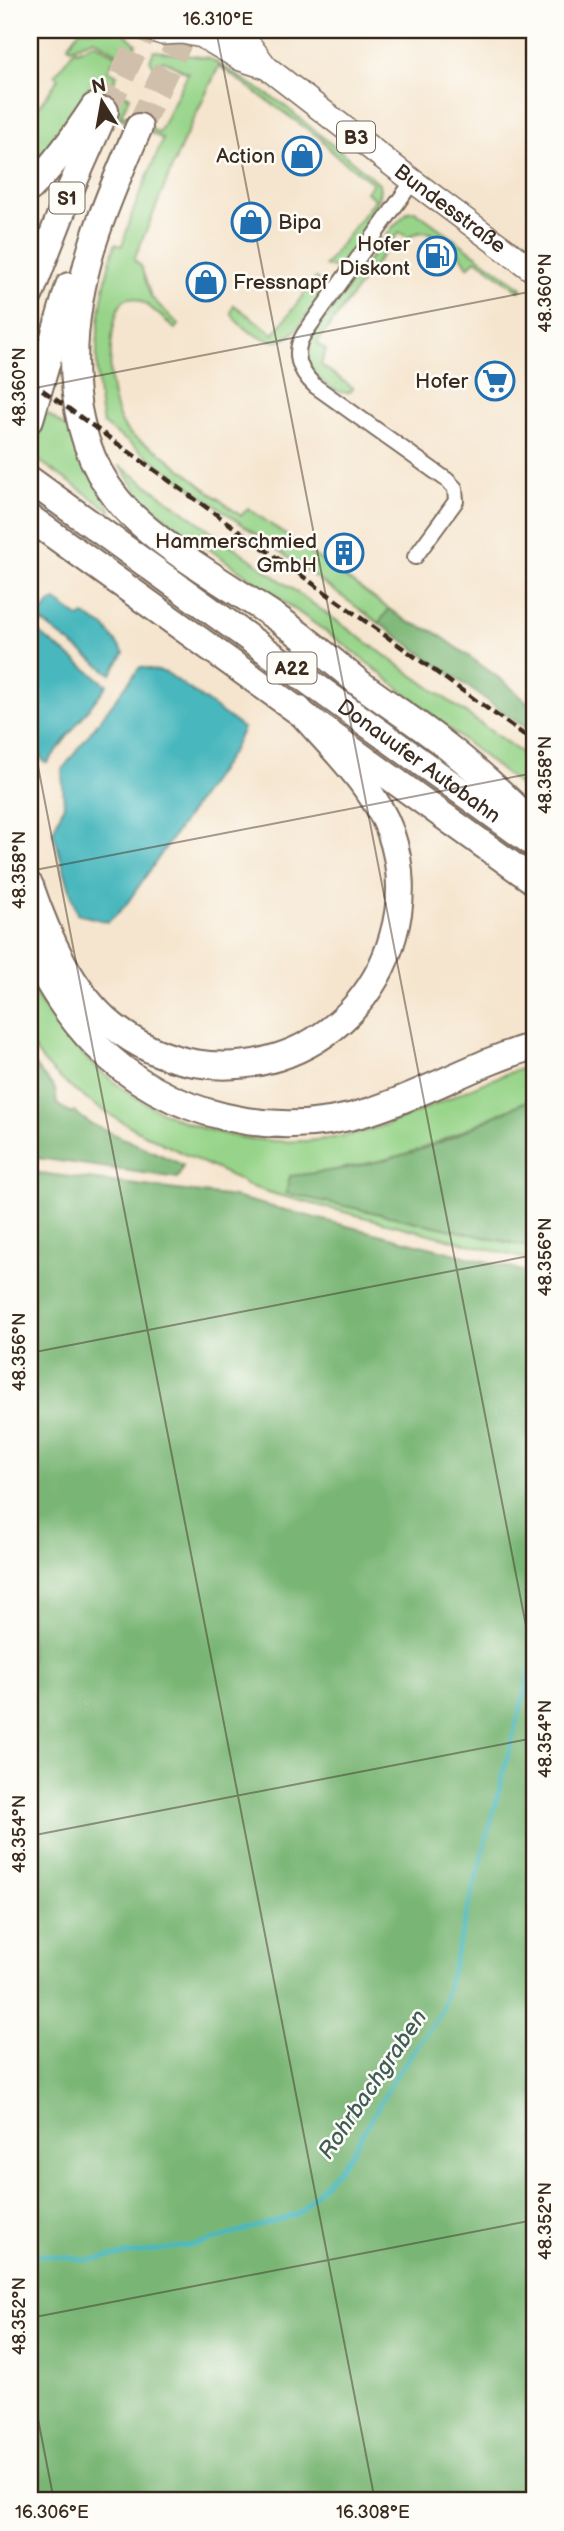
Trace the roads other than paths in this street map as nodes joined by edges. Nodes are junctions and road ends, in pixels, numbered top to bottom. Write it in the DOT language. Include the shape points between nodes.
graph roads {
  1 [pos="153,30"];
  2 [pos="233,30"];
  3 [pos="184,31"];
  4 [pos="266,67"];
  5 [pos="139,127"];
  6 [pos="413,181"];
  7 [pos="30,188"];
  8 [pos="94,240"];
  9 [pos="534,271"];
  10 [pos="31,291"];
  11 [pos="30,419"];
  12 [pos="39,487"];
  13 [pos="34,522"];
  14 [pos="415,557"];
  15 [pos="298,709"];
  16 [pos="534,825"];
  17 [pos="534,844"];
  18 [pos="534,881"];
  19 [pos="30,886"];
  20 [pos="30,949"];
  21 [pos="534,1046"];
  1 -- 3 [label="main road, B3"];
  2 -- 4 [label="main road, B3"];
  3 -- 4 [label="main road, B3"];
  4 -- 6 [label="main road, Bundesstraße / B3"];
  5 -- 8 [label="highway, S1"];
  6 -- 9 [label="main road, Bundesstraße / B3"];
  6 -- 14 [label="street" via="300,340 298,356 301,370 315,386 455,488 456,500"];
  7 -- 10 [label="highway, S1" via="100,108"];
  8 -- 11 [label="highway" via="69,286"];
  8 -- 16 [label="highway, S1" via="78,306 79,417 88,448 118,500 177,551 283,622 442,742 495,785"];
  12 -- 17 [label="highway, Donauufer Autobahn / A22"];
  13 -- 15 [label="highway, Donauufer Autobahn / A22"];
  15 -- 18 [label="highway, Donauufer Autobahn / A22"];
  15 -- 19 [label="highway" via="372,796 391,834 398,869 399,911 388,954 361,1001 327,1034 276,1058 237,1066 188,1062 143,1046 112,1025 82,993 55,946"];
  20 -- 21 [label="highway" via="64,1006 114,1061 156,1091 227,1118 295,1124 351,1117"];
}
